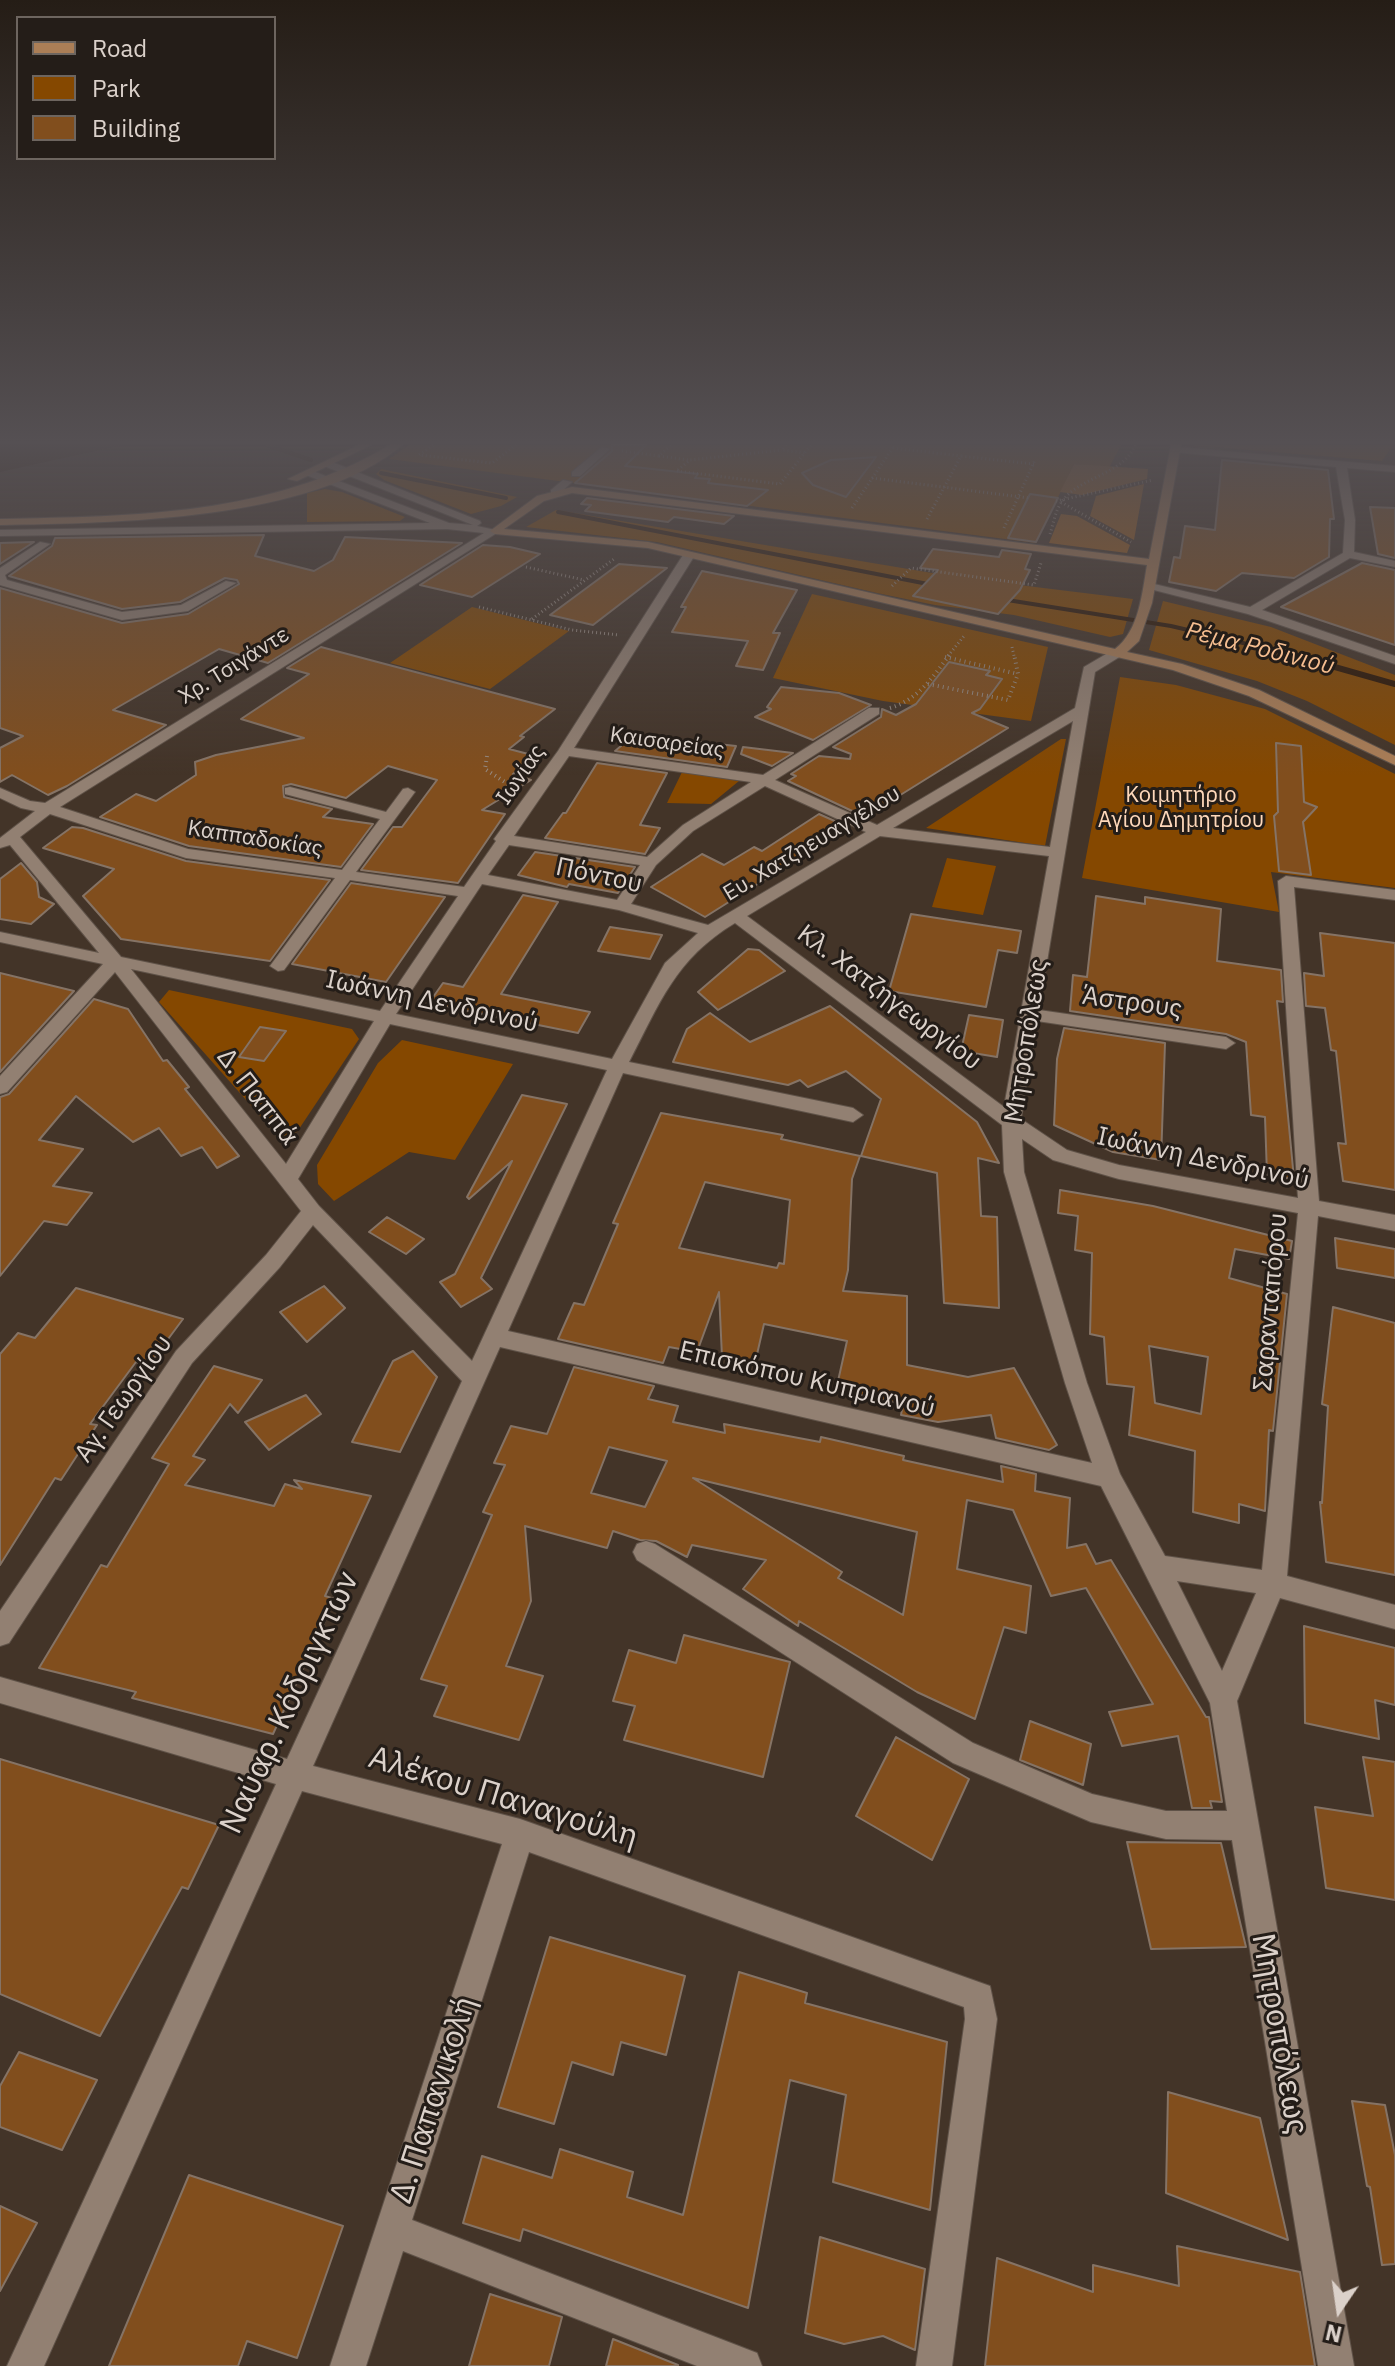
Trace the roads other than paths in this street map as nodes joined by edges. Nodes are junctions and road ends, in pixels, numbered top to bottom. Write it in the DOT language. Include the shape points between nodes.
graph roads {
  1 [pos="27,555"];
  2 [pos="456,555"];
  3 [pos="689,555"];
  4 [pos="691,555"];
  5 [pos="1092,555"];
  6 [pos="1157,555"];
  7 [pos="1346,555"];
  8 [pos="1355,555"];
  9 [pos="1156,563"];
  10 [pos="1395,564"];
  11 [pos="0,574"];
  12 [pos="230,583"];
  13 [pos="1150,586"];
  14 [pos="1252,611"];
  15 [pos="1117,653"];
  16 [pos="1395,660"];
  17 [pos="1081,710"];
  18 [pos="874,711"];
  19 [pos="565,751"];
  20 [pos="1395,761"];
  21 [pos="762,779"];
  22 [pos="290,791"];
  23 [pos="0,792"];
  24 [pos="408,792"];
  25 [pos="48,808"];
  26 [pos="389,817"];
  27 [pos="877,831"];
  28 [pos="502,839"];
  29 [pos="6,840"];
  30 [pos="1058,852"];
  31 [pos="650,862"];
  32 [pos="346,875"];
  33 [pos="477,878"];
  34 [pos="460,891"];
  35 [pos="1395,895"];
  36 [pos="621,906"];
  37 [pos="736,916"];
  38 [pos="710,931"];
  39 [pos="0,937"];
  40 [pos="115,961"];
  41 [pos="278,966"];
  42 [pos="1030,1014"];
  43 [pos="386,1019"];
  44 [pos="1226,1043"];
  45 [pos="617,1067"];
  46 [pos="0,1088"];
  47 [pos="853,1115"];
  48 [pos="1011,1122"];
  49 [pos="287,1180"];
  50 [pos="1309,1208"];
  51 [pos="312,1211"];
  52 [pos="1395,1223"];
  53 [pos="494,1337"];
  54 [pos="475,1379"];
  55 [pos="1109,1477"];
  56 [pos="646,1552"];
  57 [pos="1157,1566"];
  58 [pos="1273,1584"];
  59 [pos="1395,1617"];
  60 [pos="0,1634"];
  61 [pos="0,1690"];
  62 [pos="1223,1701"];
  63 [pos="294,1775"];
  64 [pos="1242,1826"];
  65 [pos="520,1834"];
  66 [pos="392,2230"];
  67 [pos="25,2366"];
  68 [pos="348,2366"];
  69 [pos="744,2366"];
  70 [pos="934,2366"];
  71 [pos="1336,2366"];
  1 -- 11 [label="street"];
  2 -- 25 [label="street, Χρ. Τσιγάντε"];
  3 -- 19 [label="street, Ιωνίας"];
  4 -- 15 [label="main road"];
  5 -- 9 [label="main road"];
  6 -- 9 [label="main road"];
  7 -- 14 [label="street"];
  8 -- 10 [label="street"];
  9 -- 13 [label="main road"];
  11 -- 12 [label="street" via="2,582 122,616 184,608"];
  13 -- 14 [label="street"];
  13 -- 15 [label="main road" via="1133,641"];
  14 -- 16 [label="street"];
  15 -- 17 [label="street, Μητροπόλεως" via="1089,670"];
  15 -- 20 [label="main road" via="1218,679"];
  17 -- 27 [label="street, Ευ. Χατζηευαγγέλου"];
  17 -- 30 [label="street, Μητροπόλεως"];
  18 -- 21 [label="street, Καισαρείας"];
  19 -- 21 [label="street, Καισαρείας"];
  19 -- 28 [label="street, Ιωνίας"];
  21 -- 27 [label="street, Καισαρείας"];
  21 -- 31 [label="street, Καισαρείας" via="688,828"];
  22 -- 26 [label="street"];
  23 -- 25 [label="street, Καππαδοκίας" via="26,805"];
  24 -- 26 [label="street"];
  25 -- 29 [label="street, Χρ. Τσιγάντε"];
  25 -- 32 [label="street, Καππαδοκίας" via="186,853"];
  26 -- 32 [label="street"];
  27 -- 30 [label="street, Καισαρείας"];
  27 -- 37 [label="street, Ευ. Χατζηευαγγέλου"];
  28 -- 31 [label="street"];
  28 -- 33 [label="street, Ιωνίας"];
  29 -- 40 [label="street, Δ. Παππά"];
  30 -- 42 [label="street, Μητροπόλεως"];
  31 -- 36 [label="street, Καισαρείας"];
  32 -- 34 [label="street, Καππαδοκίας"];
  32 -- 41 [label="street"];
  33 -- 36 [label="street, Πόντου"];
  33 -- 43 [label="street, Ιωνίας"];
  35 -- 50 [label="street, Σαρανταπόρου" via="1286,881"];
  36 -- 38 [label="street, Πόντου"];
  37 -- 38 [label="street, Ευ. Χατζηευαγγέλου"];
  37 -- 48 [label="street, Κλ. Χατζηγεωργίου"];
  38 -- 45 [label="street, Ευ. Χατζηευαγγέλου" via="671,967"];
  39 -- 40 [label="street, Ιωάννη Δενδρινού"];
  40 -- 43 [label="street, Ιωάννη Δενδρινού"];
  40 -- 46 [label="street"];
  40 -- 49 [label="street, Δ. Παππά"];
  42 -- 44 [label="street, Άστρους"];
  42 -- 48 [label="street, Μητροπόλεως"];
  43 -- 45 [label="street, Ιωάννη Δενδρινού"];
  43 -- 49 [label="street, Ιωνίας"];
  45 -- 47 [label="street, Ιωάννη Δενδρινού"];
  45 -- 53 [label="street, Ναύαρ. Κόδριγκτων"];
  48 -- 50 [label="street, Ιωάννη Δενδρινού" via="1060,1155 1104,1168"];
  48 -- 55 [label="street, Μητροπόλεως" via="1014,1172"];
  49 -- 51 [label="street, Δ. Παππά"];
  50 -- 52 [label="street, Ιωάννη Δενδρινού"];
  50 -- 58 [label="street, Σαρανταπόρου"];
  51 -- 54 [label="street, Δ. Παππά"];
  51 -- 60 [label="street, Αγ. Γεωργίου" via="184,1357"];
  53 -- 54 [label="street, Ναύαρ. Κόδριγκτων"];
  53 -- 55 [label="street, Επισκόπου Κυπριανού"];
  54 -- 63 [label="street, Ναύαρ. Κόδριγκτων"];
  55 -- 57 [label="street, Μητροπόλεως"];
  56 -- 64 [label="street" via="963,1753 1091,1808 1166,1825"];
  57 -- 58 [label="street"];
  57 -- 62 [label="street, Μητροπόλεως"];
  58 -- 59 [label="street"];
  58 -- 62 [label="street, Σαρανταπόρου"];
  61 -- 63 [label="street, Αλέκου Παναγούλη"];
  62 -- 64 [label="street, Μητροπόλεως"];
  63 -- 65 [label="street, Αλέκου Παναγούλη"];
  63 -- 67 [label="street, Ναύαρ. Κόδριγκτων"];
  64 -- 71 [label="street, Μητροπόλεως"];
  65 -- 66 [label="street, Δ. Παπανικολή"];
  65 -- 70 [label="street, Αλέκου Παναγούλη" via="979,1997 981,2019"];
  66 -- 68 [label="street, Δ. Παπανικολή"];
  66 -- 69 [label="street"];
}
